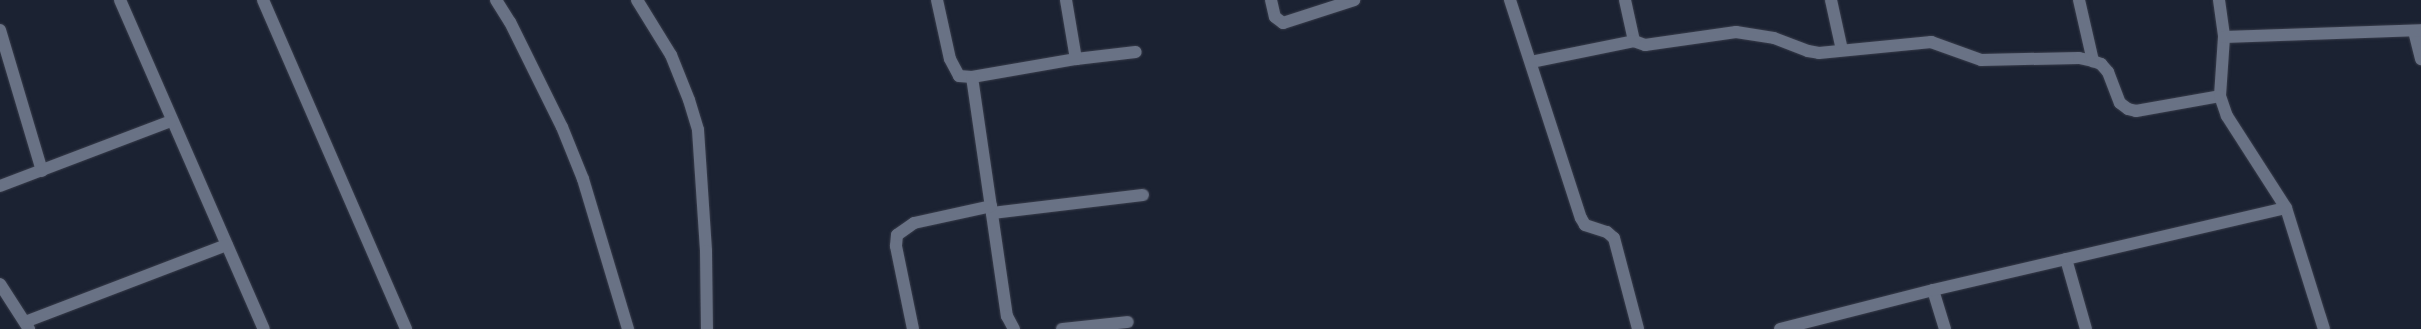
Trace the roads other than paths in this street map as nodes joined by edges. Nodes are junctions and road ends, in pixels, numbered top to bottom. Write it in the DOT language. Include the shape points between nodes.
graph roads {
  1 [pos="120,0"];
  2 [pos="262,0"];
  3 [pos="496,0"];
  4 [pos="637,0"];
  5 [pos="937,0"];
  6 [pos="1066,0"];
  7 [pos="1271,0"];
  8 [pos="1354,0"];
  9 [pos="1510,0"];
  10 [pos="1625,0"];
  11 [pos="1831,0"];
  12 [pos="2079,0"];
  13 [pos="2219,0"];
  14 [pos="0,30"];
  15 [pos="2418,30"];
  16 [pos="2224,37"];
  17 [pos="1634,41"];
  18 [pos="1842,50"];
  19 [pos="1136,52"];
  20 [pos="1076,59"];
  21 [pos="2421,59"];
  22 [pos="2093,61"];
  23 [pos="1531,62"];
  24 [pos="972,78"];
  25 [pos="2220,96"];
  26 [pos="171,121"];
  27 [pos="42,170"];
  28 [pos="0,186"];
  29 [pos="1143,194"];
  30 [pos="2286,208"];
  31 [pos="992,210"];
  32 [pos="227,245"];
  33 [pos="2066,259"];
  34 [pos="0,284"];
  35 [pos="1933,290"];
  36 [pos="1128,322"];
  37 [pos="27,325"];
  38 [pos="1793,327"];
  39 [pos="1079,328"];
  40 [pos="264,329"];
  41 [pos="406,329"];
  42 [pos="628,329"];
  43 [pos="706,329"];
  44 [pos="913,329"];
  45 [pos="1014,329"];
  46 [pos="1062,329"];
  47 [pos="1638,329"];
  48 [pos="1780,329"];
  49 [pos="1945,329"];
  50 [pos="2086,329"];
  51 [pos="2324,329"];
  1 -- 26 [label="street"];
  2 -- 41 [label="street"];
  3 -- 42 [label="street" via="510,22 562,127 583,179"];
  4 -- 43 [label="street" via="671,55 698,130 706,251"];
  5 -- 24 [label="street" via="954,70 960,76"];
  6 -- 20 [label="street"];
  7 -- 8 [label="street" via="1275,17 1283,23"];
  9 -- 23 [label="street"];
  10 -- 17 [label="street"];
  11 -- 18 [label="street"];
  12 -- 22 [label="street"];
  13 -- 16 [label="street"];
  14 -- 27 [label="street"];
  15 -- 16 [label="street"];
  15 -- 21 [label="street"];
  16 -- 25 [label="street"];
  17 -- 18 [label="street" via="1638,44 1653,45 1736,32 1774,38 1808,52"];
  17 -- 23 [label="street"];
  18 -- 22 [label="street" via="1919,41 1940,44 1970,58 1981,60 2079,58"];
  19 -- 20 [label="street"];
  20 -- 24 [label="street"];
  22 -- 25 [label="street" via="2101,64 2108,72 2120,103 2128,109 2136,111"];
  23 -- 47 [label="street" via="1581,218 1585,225 1607,232 1614,238"];
  24 -- 31 [label="street"];
  25 -- 30 [label="street" via="2227,116"];
  26 -- 27 [label="street"];
  26 -- 32 [label="street"];
  27 -- 28 [label="street"];
  29 -- 31 [label="street"];
  30 -- 33 [label="street"];
  30 -- 51 [label="street"];
  31 -- 44 [label="street" via="914,223 897,235 896,246"];
  31 -- 45 [label="street" via="1007,316"];
  32 -- 37 [label="street"];
  32 -- 40 [label="street"];
  33 -- 35 [label="street"];
  33 -- 50 [label="street"];
  34 -- 37 [label="street"];
  35 -- 38 [label="street"];
  35 -- 49 [label="street"];
  36 -- 39 [label="street"];
  38 -- 48 [label="street"];
  39 -- 46 [label="street"];
}
